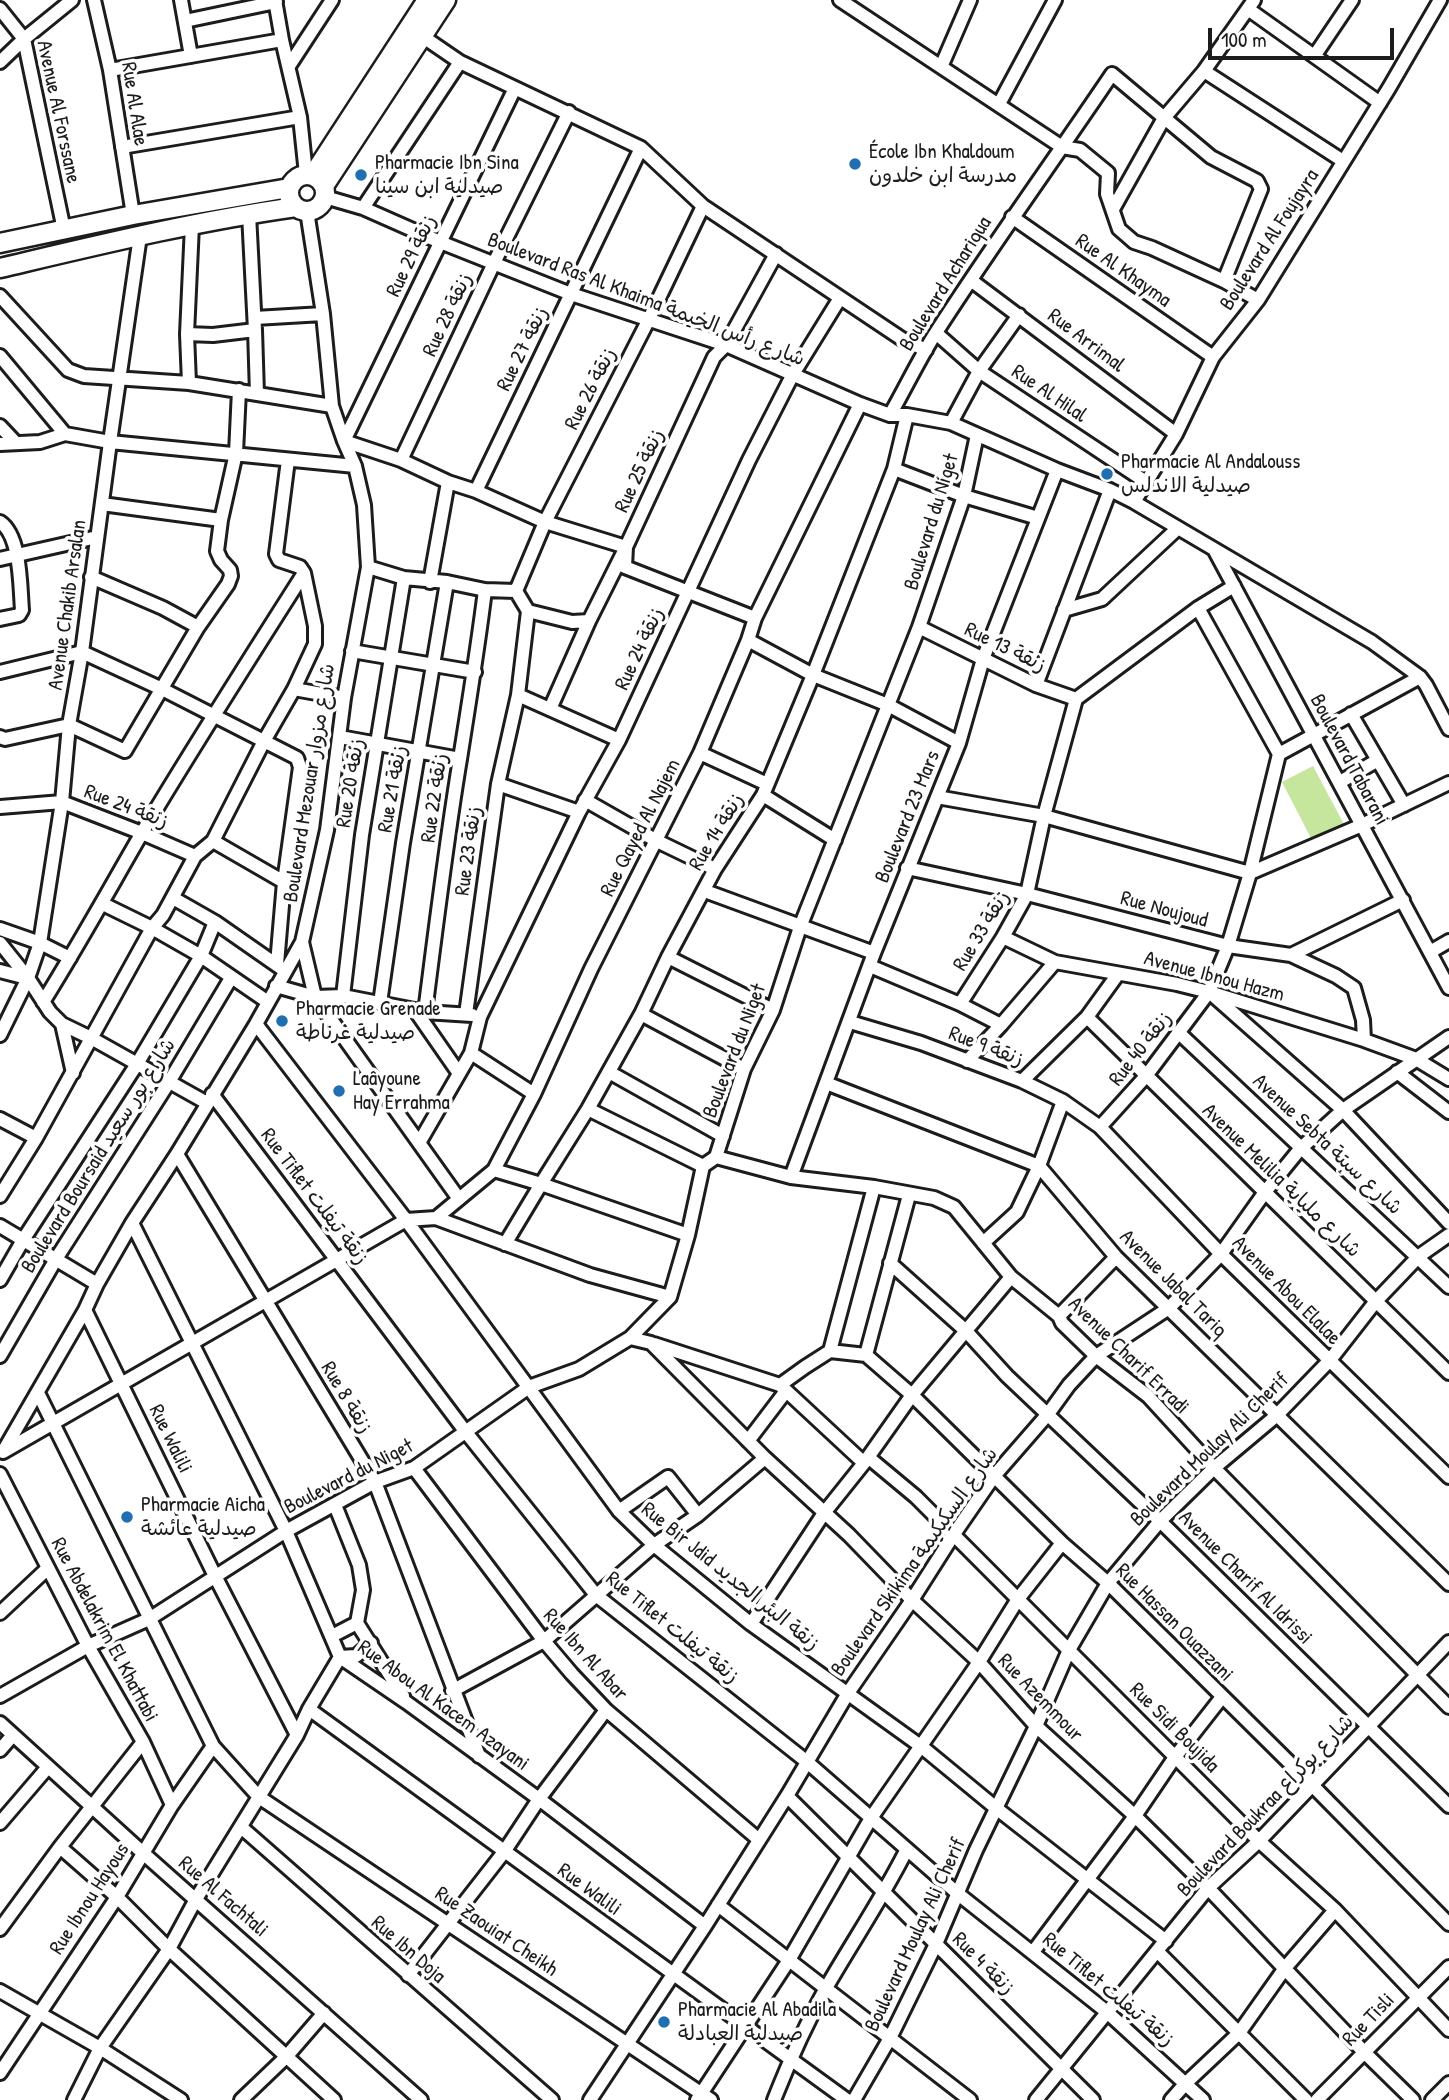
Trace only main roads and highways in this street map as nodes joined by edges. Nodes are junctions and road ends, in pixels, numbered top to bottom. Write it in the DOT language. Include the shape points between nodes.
graph roads {
  1 [pos="427,0"];
  2 [pos="446,0"];
  3 [pos="317,183"];
  4 [pos="289,188"];
  5 [pos="302,209"];
  6 [pos="0,243"];
  7 [pos="0,268"];
  1 -- 3 [label="main road"];
  2 -- 3 [label="main road"];
  3 -- 4 [label="main road" via="294,180"];
  3 -- 5 [label="main road" via="319,207"];
  4 -- 5 [label="main road" via="290,199"];
  4 -- 6 [label="main road"];
  5 -- 7 [label="main road" via="248,214"];
}
